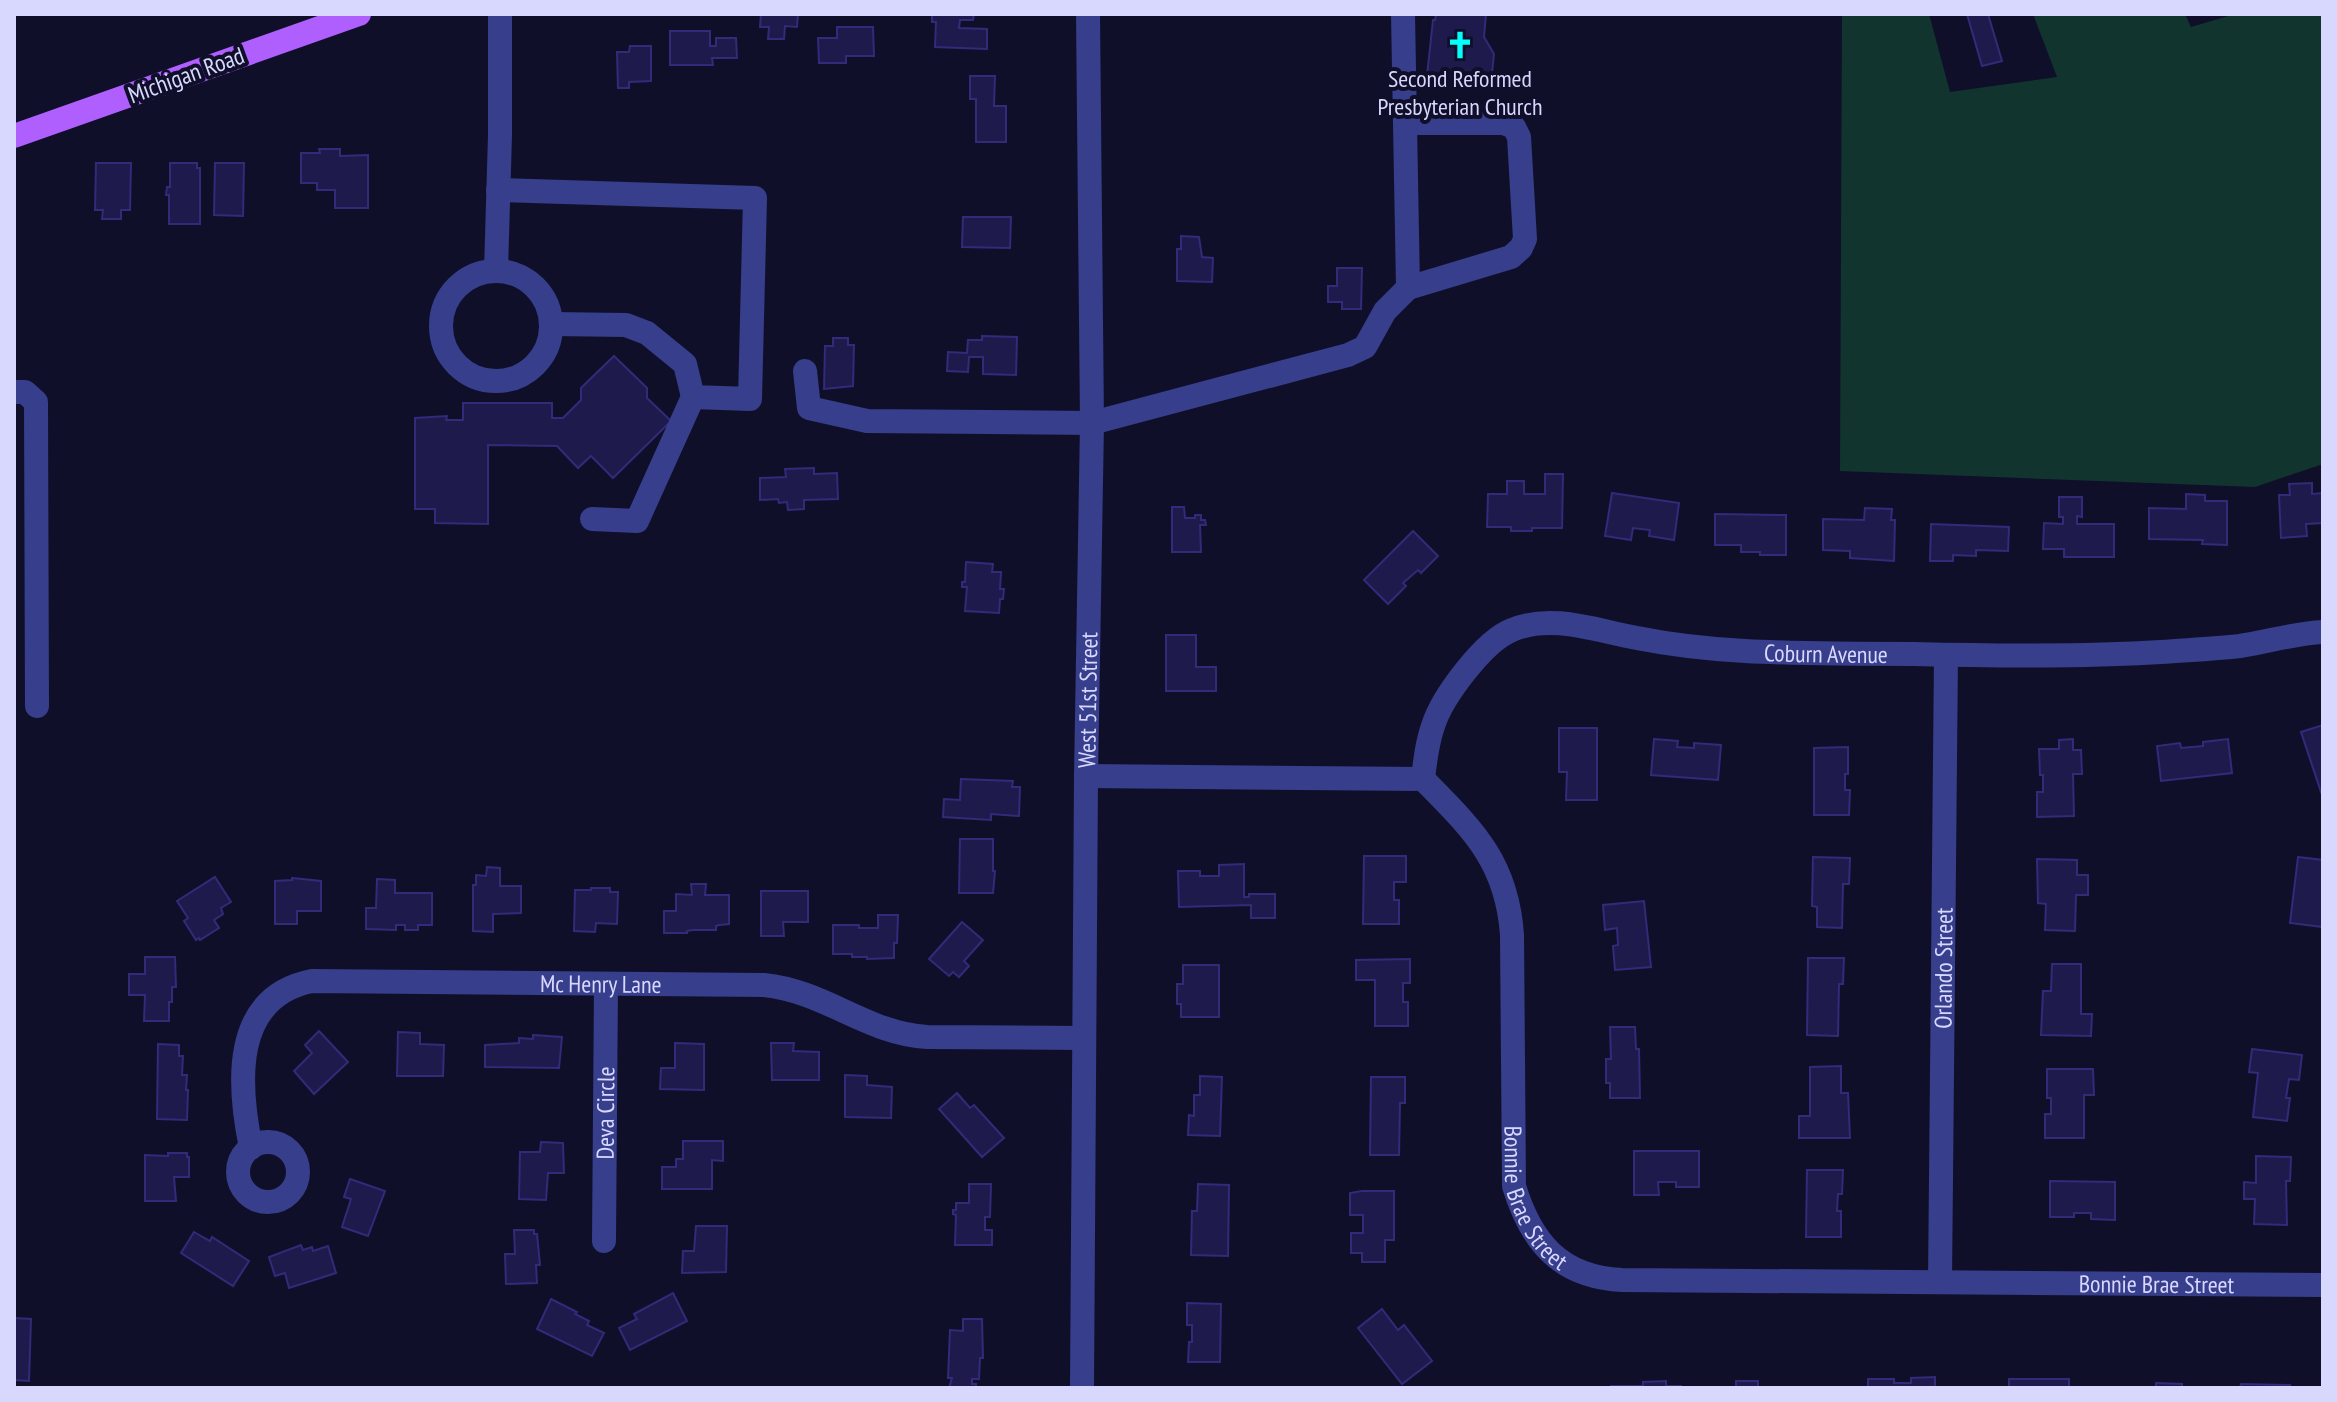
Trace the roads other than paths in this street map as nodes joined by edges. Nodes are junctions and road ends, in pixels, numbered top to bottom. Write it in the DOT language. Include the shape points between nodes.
graph roads {
  1 [pos="359,14"];
  2 [pos="500,14"];
  3 [pos="1088,14"];
  4 [pos="1403,14"];
  5 [pos="1405,123"];
  6 [pos="14,136"];
  7 [pos="498,190"];
  8 [pos="496,271"];
  9 [pos="1408,288"];
  10 [pos="552,324"];
  11 [pos="805,371"];
  12 [pos="14,392"];
  13 [pos="693,397"];
  14 [pos="1092,423"];
  15 [pos="592,519"];
  16 [pos="2323,632"];
  17 [pos="1946,655"];
  18 [pos="37,706"];
  19 [pos="1086,776"];
  20 [pos="1423,779"];
  21 [pos="606,984"];
  22 [pos="1084,1038"];
  23 [pos="251,1148"];
  24 [pos="604,1241"];
  25 [pos="1940,1282"];
  26 [pos="2323,1285"];
  27 [pos="1082,1388"];
  1 -- 6 [label="main road, Michigan Road"];
  2 -- 7 [label="street"];
  3 -- 14 [label="street, West 51st Street"];
  4 -- 5 [label="street"];
  5 -- 9 [label="street"];
  5 -- 9 [label="street" via="1514,127 1525,239 1511,257"];
  7 -- 8 [label="street"];
  7 -- 13 [label="street" via="755,198 750,399"];
  8 -- 10 [label="street" via="513,273 540,292"];
  8 -- 10 [label="street" via="462,283 442,315 447,351 458,366 474,377 510,380 541,359"];
  9 -- 14 [label="street" via="1385,311 1365,347 1348,355"];
  10 -- 13 [label="street" via="626,325 647,333 685,364"];
  11 -- 14 [label="street" via="809,408 867,421"];
  12 -- 18 [label="street" via="25,392 36,402"];
  13 -- 15 [label="street" via="637,521"];
  14 -- 19 [label="street, West 51st Street"];
  16 -- 17 [label="street, Coburn Avenue" via="2164,652"];
  17 -- 20 [label="street, Coburn Avenue" via="1742,651 1560,623 1525,625 1492,642 1453,690 1434,723"];
  17 -- 25 [label="street, Orlando Street"];
  19 -- 20 [label="street"];
  19 -- 22 [label="street, West 51st Street"];
  20 -- 25 [label="street, Bonnie Brae Street" via="1482,842 1507,896 1512,935 1514,1186 1522,1214 1543,1246 1583,1273 1611,1279"];
  21 -- 22 [label="street, Mc Henry Lane" via="777,986 909,1035"];
  21 -- 23 [label="street, Mc Henry Lane" via="323,980 294,986 264,1007 246,1045 243,1099"];
  21 -- 24 [label="street, Deva Circle"];
  22 -- 27 [label="street, West 51st Street"];
  25 -- 26 [label="street, Bonnie Brae Street"];
}
